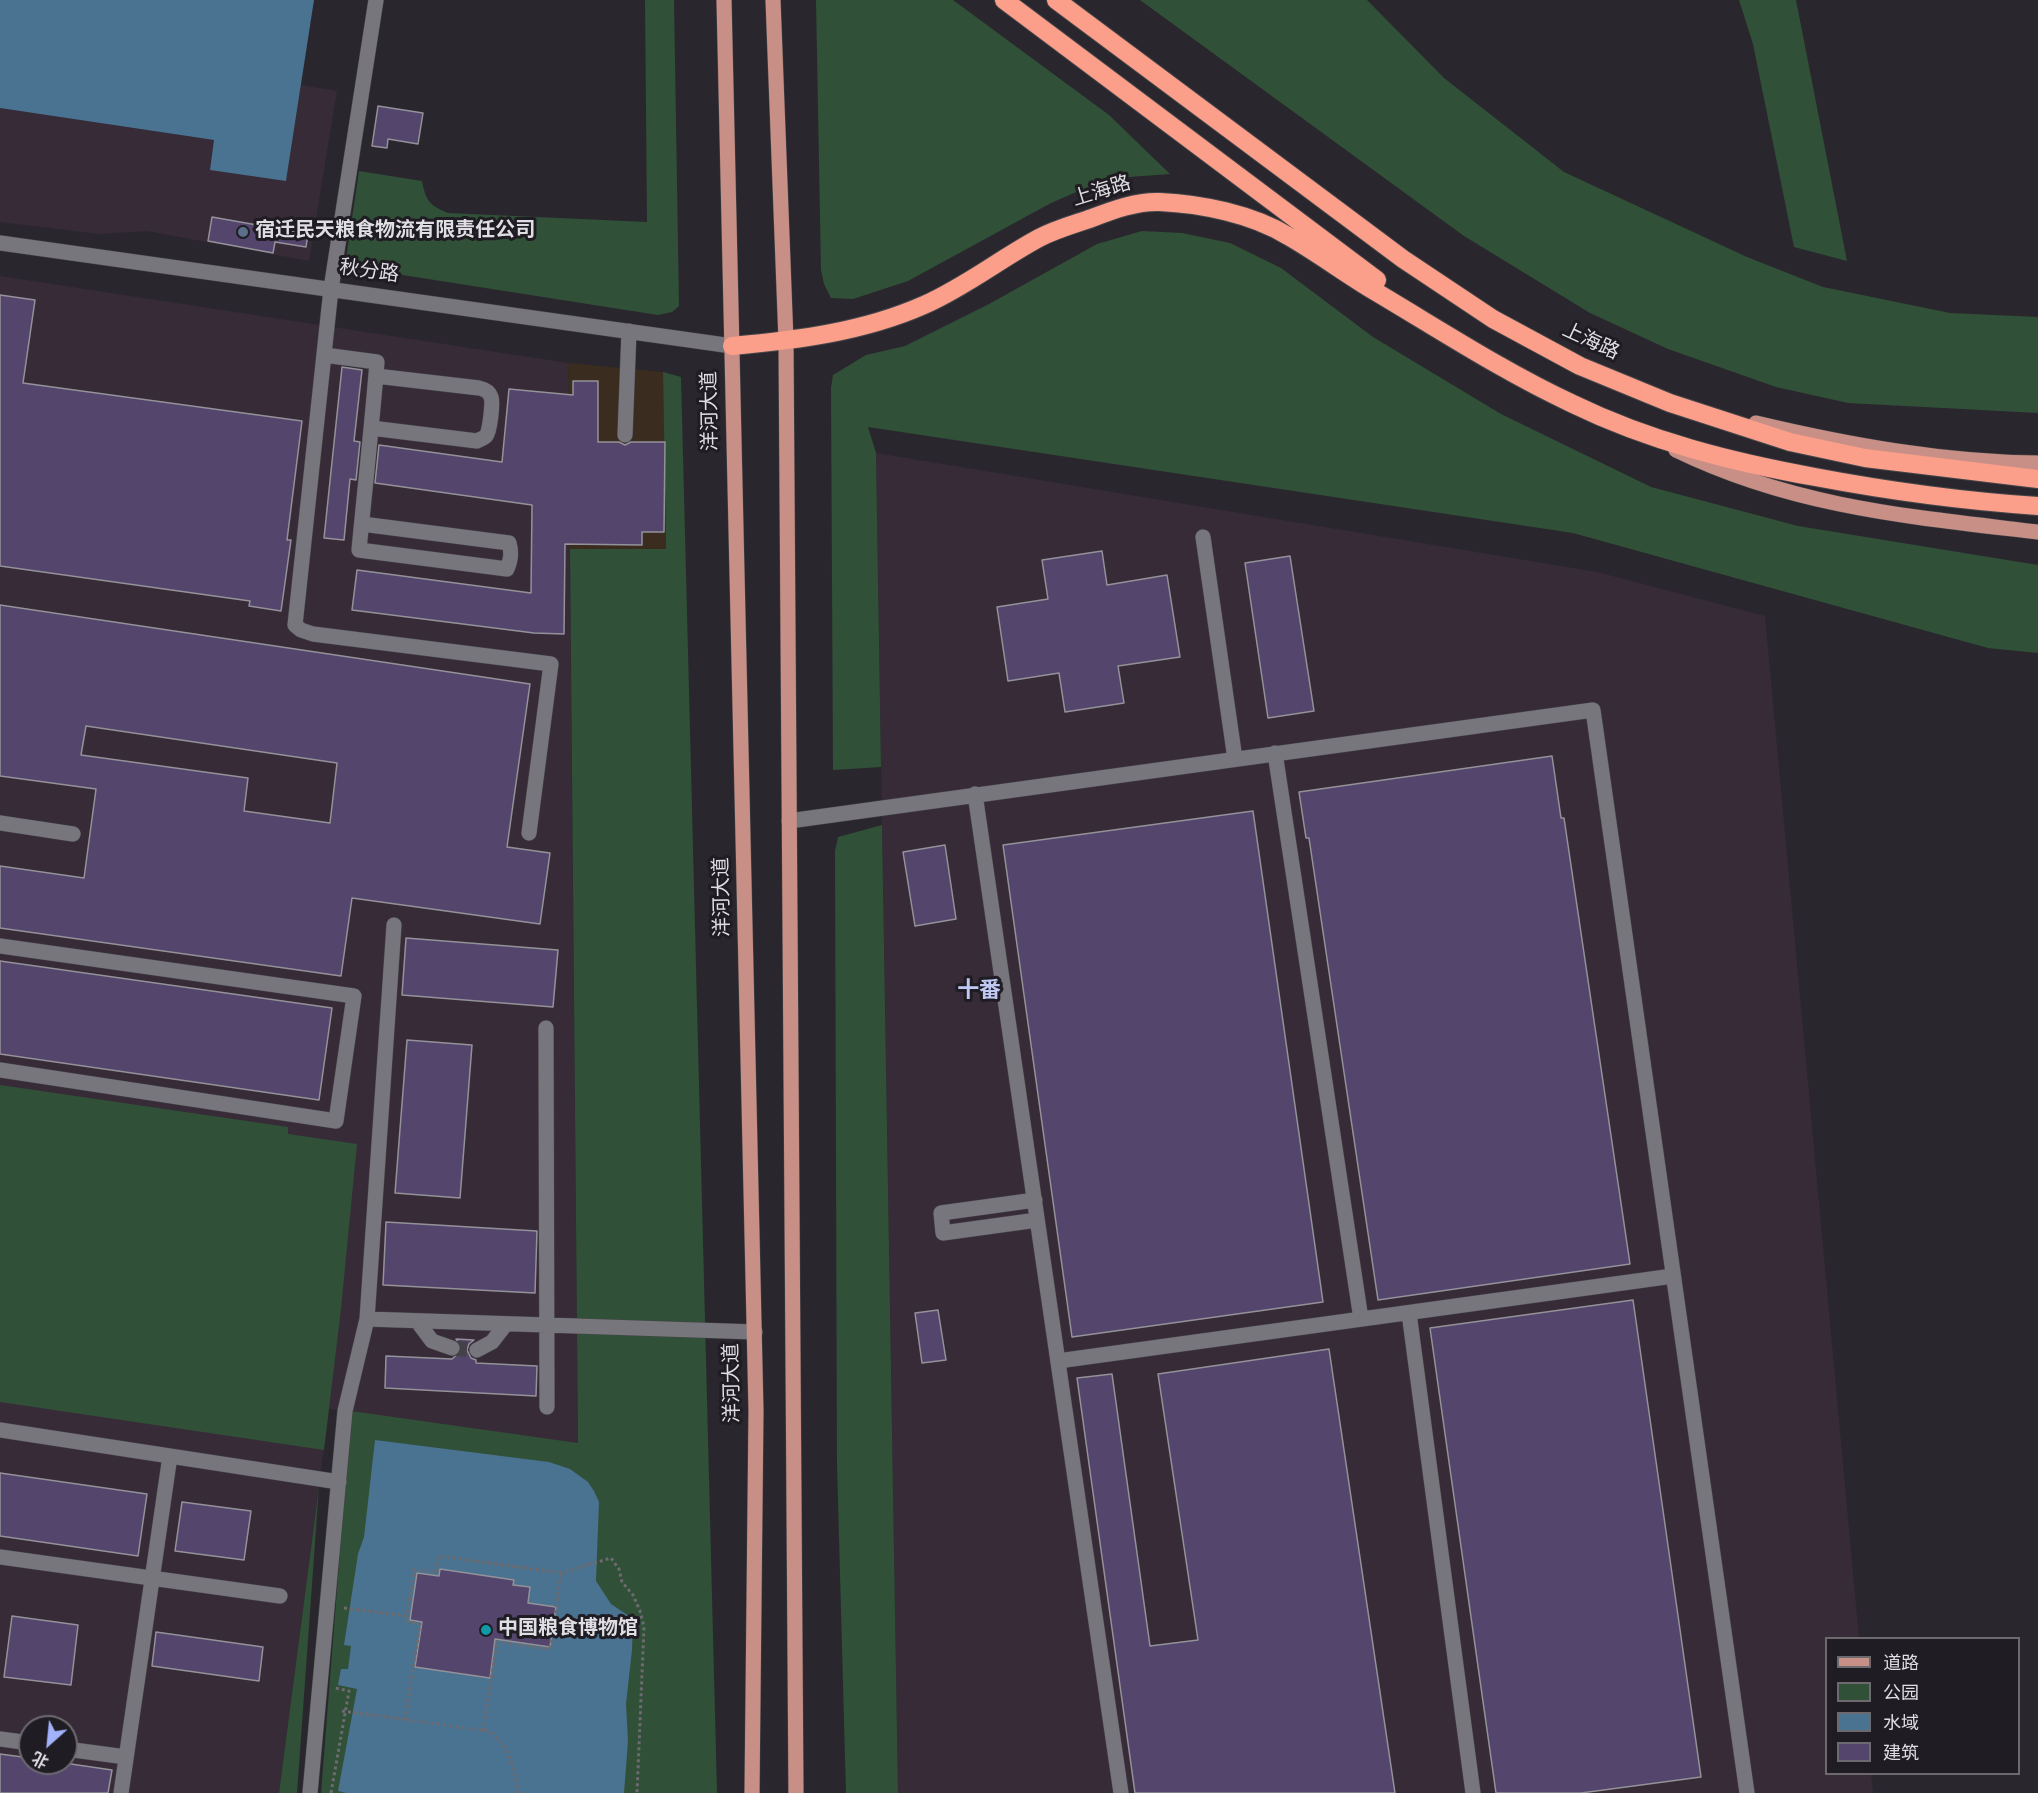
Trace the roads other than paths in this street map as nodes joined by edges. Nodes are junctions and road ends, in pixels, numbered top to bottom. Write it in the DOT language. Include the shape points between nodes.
graph roads {
  1 [pos="376,0"];
  2 [pos="724,0"];
  3 [pos="773,0"];
  4 [pos="1004,0"];
  5 [pos="1056,0"];
  6 [pos="0,243"];
  7 [pos="332,289"];
  8 [pos="629,331"];
  9 [pos="786,341"];
  10 [pos="732,346"];
  11 [pos="1473,350"];
  12 [pos="324,355"];
  13 [pos="376,376"];
  14 [pos="1670,403"];
  15 [pos="371,428"];
  16 [pos="625,435"];
  17 [pos="1646,435"];
  18 [pos="2038,463"];
  19 [pos="2038,479"];
  20 [pos="2038,506"];
  21 [pos="362,524"];
  22 [pos="2038,532"];
  23 [pos="1203,537"];
  24 [pos="1275,753"];
  25 [pos="1234,759"];
  26 [pos="975,794"];
  27 [pos="789,820"];
  28 [pos="0,823"];
  29 [pos="529,833"];
  30 [pos="73,834"];
  31 [pos="394,925"];
  32 [pos="0,946"];
  33 [pos="546,1028"];
  34 [pos="0,1070"];
  35 [pos="1035,1200"];
  36 [pos="1038,1220"];
  37 [pos="1673,1276"];
  38 [pos="1408,1312"];
  39 [pos="367,1319"];
  40 [pos="1362,1319"];
  41 [pos="417,1321"];
  42 [pos="506,1324"];
  43 [pos="547,1325"];
  44 [pos="754,1332"];
  45 [pos="452,1348"];
  46 [pos="477,1350"];
  47 [pos="1058,1361"];
  48 [pos="547,1407"];
  49 [pos="0,1430"];
  50 [pos="170,1456"];
  51 [pos="339,1482"];
  52 [pos="0,1557"];
  53 [pos="152,1578"];
  54 [pos="280,1596"];
  55 [pos="0,1739"];
  56 [pos="18,1741"];
  57 [pos="78,1751"];
  58 [pos="126,1758"];
  59 [pos="1743,1792"];
  60 [pos="121,1793"];
  61 [pos="310,1793"];
  62 [pos="752,1793"];
  63 [pos="796,1793"];
  64 [pos="1121,1793"];
  65 [pos="1473,1793"];
  1 -- 7 [label="street"];
  2 -- 10 [label="main road, 洋河大道"];
  3 -- 9 [label="main road"];
  4 -- 11 [label="highway, 上海路"];
  5 -- 14 [label="highway, 上海路" via="1403,259 1493,319 1580,366"];
  6 -- 7 [label="street, 秋分路"];
  7 -- 8 [label="street, 秋分路"];
  7 -- 12 [label="street"];
  8 -- 10 [label="street, 秋分路"];
  8 -- 16 [label="street"];
  9 -- 10 [label="highway, 上海路"];
  9 -- 11 [label="highway, 上海路" via="863,326 923,306 1041,237 1116,208 1155,201 1236,214 1285,234"];
  9 -- 27 [label="main road"];
  10 -- 44 [label="main road, 洋河大道"];
  11 -- 17 [label="highway, 上海路" via="1572,404"];
  12 -- 13 [label="street" via="377,362"];
  12 -- 29 [label="street" via="295,625 313,634 551,664"];
  13 -- 15 [label="street"];
  13 -- 15 [label="street" via="479,388 491,396 491,404 488,432 477,441"];
  14 -- 18 [label="main road, 上海路" via="1828,440 1950,459"];
  14 -- 19 [label="highway, 上海路" via="1790,441 1865,458"];
  15 -- 21 [label="street"];
  17 -- 20 [label="highway, 上海路" via="1754,466 1876,489"];
  17 -- 22 [label="main road, 上海路" via="1714,468 1802,497 1884,514"];
  21 -- 21 [label="street" via="359,550 507,569 511,562 509,543"];
  23 -- 25 [label="street"];
  24 -- 25 [label="street"];
  24 -- 37 [label="street" via="1593,710"];
  24 -- 40 [label="street"];
  25 -- 26 [label="street"];
  26 -- 27 [label="street"];
  26 -- 35 [label="street"];
  27 -- 63 [label="main road"];
  28 -- 30 [label="street"];
  31 -- 39 [label="street"];
  32 -- 34 [label="street" via="354,996 336,1121"];
  33 -- 43 [label="street"];
  35 -- 36 [label="street"];
  35 -- 36 [label="street" via="941,1213 944,1233"];
  36 -- 47 [label="street"];
  37 -- 38 [label="street"];
  37 -- 59 [label="street"];
  38 -- 40 [label="street"];
  38 -- 65 [label="street"];
  39 -- 41 [label="street"];
  39 -- 51 [label="street" via="345,1411"];
  40 -- 47 [label="street"];
  41 -- 42 [label="street"];
  41 -- 45 [label="street" via="432,1341"];
  42 -- 43 [label="street"];
  42 -- 46 [label="street" via="492,1342"];
  43 -- 44 [label="street"];
  43 -- 48 [label="street"];
  44 -- 62 [label="main road, 洋河大道"];
  47 -- 64 [label="street"];
  49 -- 50 [label="street"];
  50 -- 51 [label="street"];
  50 -- 53 [label="street"];
  51 -- 61 [label="street"];
  52 -- 53 [label="street"];
  53 -- 54 [label="street"];
  53 -- 58 [label="street"];
  55 -- 56 [label="street"];
  57 -- 58 [label="street"];
  58 -- 60 [label="street"];
}
